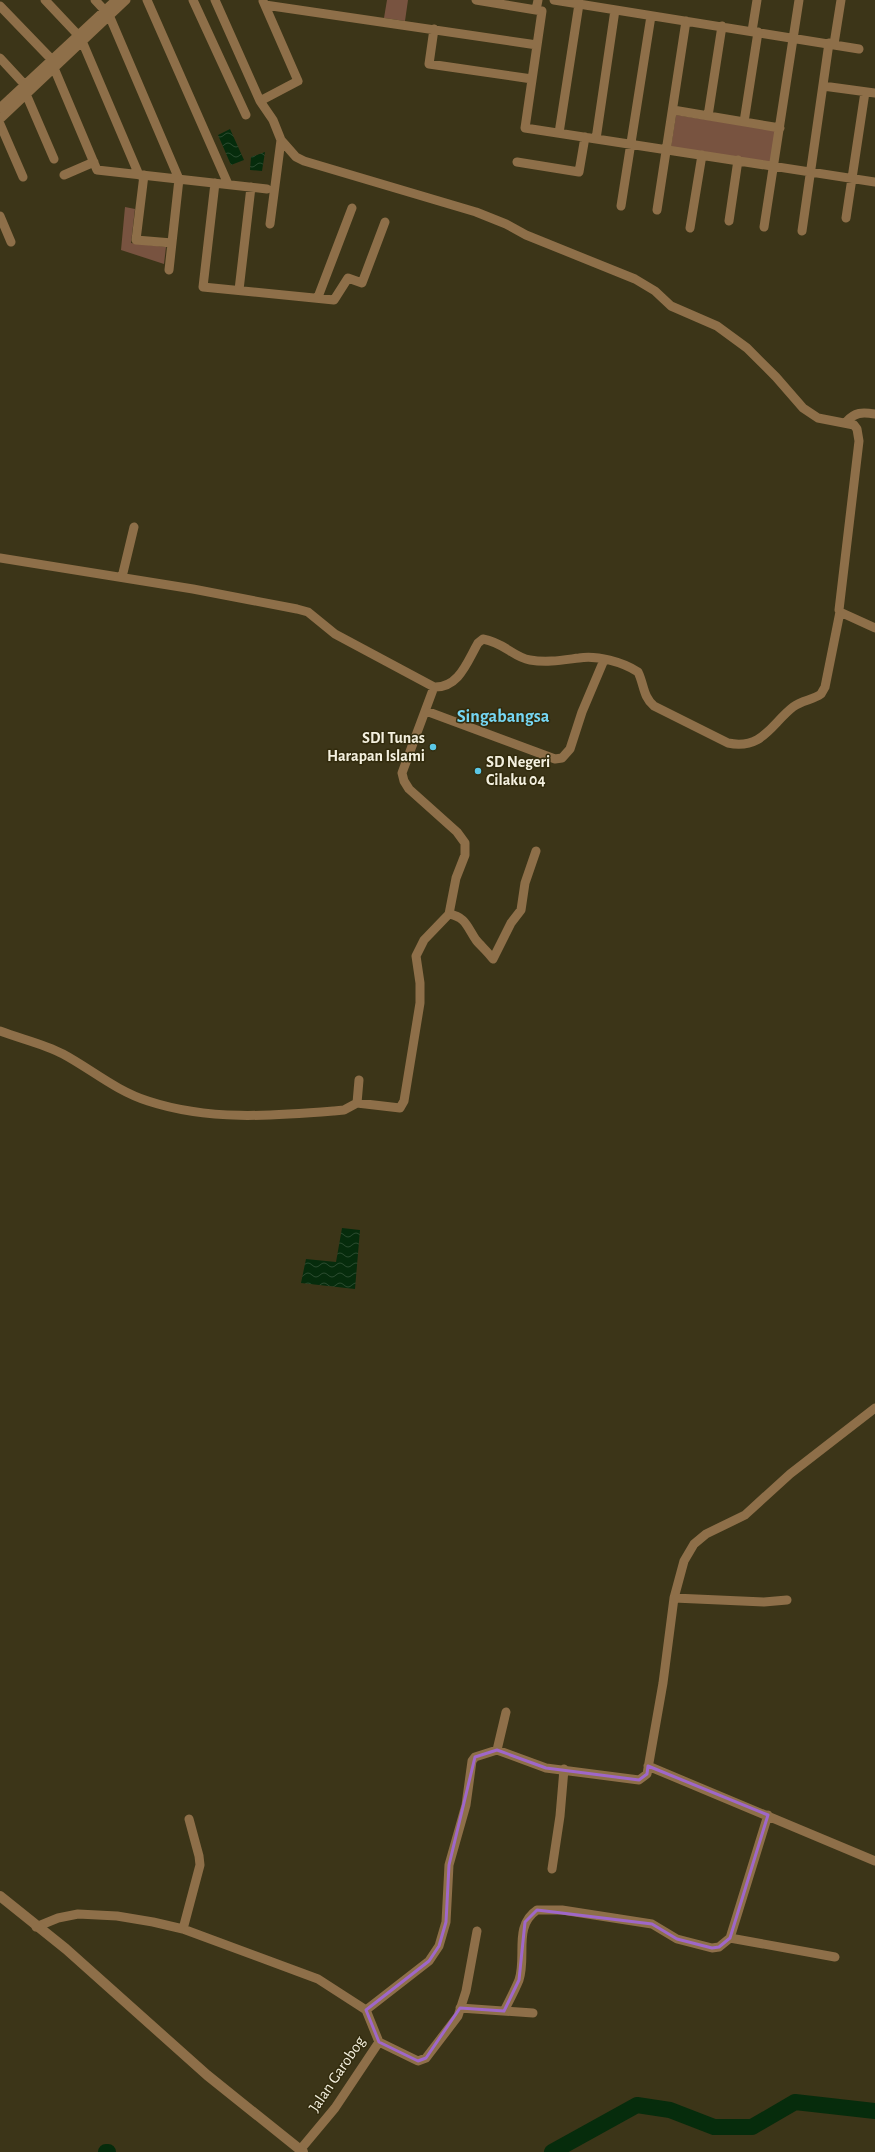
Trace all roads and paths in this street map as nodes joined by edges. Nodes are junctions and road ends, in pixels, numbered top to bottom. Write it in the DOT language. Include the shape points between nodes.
graph roads {
  1 [pos="45,0"];
  2 [pos="95,0"];
  3 [pos="116,0"];
  4 [pos="126,0"];
  5 [pos="147,0"];
  6 [pos="193,0"];
  7 [pos="215,0"];
  8 [pos="476,0"];
  9 [pos="538,0"];
  10 [pos="554,0"];
  11 [pos="757,0"];
  12 [pos="799,0"];
  13 [pos="841,0"];
  14 [pos="264,2"];
  15 [pos="577,2"];
  16 [pos="0,6"];
  17 [pos="614,6"];
  18 [pos="536,10"];
  19 [pos="107,13"];
  20 [pos="651,16"];
  21 [pos="686,21"];
  22 [pos="722,26"];
  23 [pos="434,29"];
  24 [pos="755,31"];
  25 [pos="793,37"];
  26 [pos="80,38"];
  27 [pos="831,44"];
  28 [pos="537,45"];
  29 [pos="859,49"];
  30 [pos="0,58"];
  31 [pos="54,64"];
  32 [pos="532,79"];
  33 [pos="823,86"];
  34 [pos="26,89"];
  35 [pos="865,92"];
  36 [pos="875,93"];
  37 [pos="260,100"];
  38 [pos="0,108"];
  39 [pos="673,110"];
  40 [pos="246,114"];
  41 [pos="708,116"];
  42 [pos="0,119"];
  43 [pos="744,122"];
  44 [pos="0,124"];
  45 [pos="780,128"];
  46 [pos="559,133"];
  47 [pos="585,137"];
  48 [pos="596,139"];
  49 [pos="281,140"];
  50 [pos="631,145"];
  51 [pos="666,150"];
  52 [pos="702,155"];
  53 [pos="54,159"];
  54 [pos="738,160"];
  55 [pos="94,162"];
  56 [pos="517,162"];
  57 [pos="774,165"];
  58 [pos="810,172"];
  59 [pos="64,175"];
  60 [pos="141,175"];
  61 [pos="22,177"];
  62 [pos="179,179"];
  63 [pos="852,179"];
  64 [pos="875,182"];
  65 [pos="215,183"];
  66 [pos="228,184"];
  67 [pos="251,187"];
  68 [pos="268,189"];
  69 [pos="622,206"];
  70 [pos="352,208"];
  71 [pos="657,210"];
  72 [pos="0,216"];
  73 [pos="846,218"];
  74 [pos="728,221"];
  75 [pos="385,222"];
  76 [pos="270,224"];
  77 [pos="764,227"];
  78 [pos="690,228"];
  79 [pos="802,231"];
  80 [pos="11,242"];
  81 [pos="172,243"];
  82 [pos="169,270"];
  83 [pos="239,290"];
  84 [pos="318,297"];
  85 [pos="875,414"];
  86 [pos="846,422"];
  87 [pos="134,527"];
  88 [pos="0,558"];
  89 [pos="122,577"];
  90 [pos="840,612"];
  91 [pos="875,628"];
  92 [pos="604,660"];
  93 [pos="434,688"];
  94 [pos="426,711"];
  95 [pos="536,852"];
  96 [pos="449,914"];
  97 [pos="0,1031"];
  98 [pos="360,1080"];
  99 [pos="357,1103"];
  100 [pos="875,1408"];
  101 [pos="674,1598"];
  102 [pos="787,1600"];
  103 [pos="506,1712"];
  104 [pos="497,1750"];
  105 [pos="648,1766"];
  106 [pos="564,1769"];
  107 [pos="768,1815"];
  108 [pos="189,1819"];
  109 [pos="875,1861"];
  110 [pos="552,1869"];
  111 [pos="0,1896"];
  112 [pos="36,1927"];
  113 [pos="183,1930"];
  114 [pos="477,1931"];
  115 [pos="730,1938"];
  116 [pos="835,1957"];
  117 [pos="460,2008"];
  118 [pos="366,2010"];
  119 [pos="504,2011"];
  120 [pos="533,2013"];
  121 [pos="378,2042"];
  122 [pos="301,2151"];
  1 -- 26 [label="street"];
  2 -- 19 [label="street"];
  3 -- 19 [label="street"];
  4 -- 19 [label="street"];
  5 -- 66 [label="street"];
  6 -- 40 [label="street"];
  7 -- 37 [label="street"];
  8 -- 18 [label="street"];
  9 -- 18 [label="street"];
  10 -- 15 [label="street"];
  11 -- 24 [label="street"];
  12 -- 25 [label="street"];
  13 -- 27 [label="street"];
  14 -- 23 [label="street"];
  14 -- 37 [label="street" via="298,81"];
  15 -- 17 [label="street"];
  15 -- 46 [label="street"];
  16 -- 31 [label="street"];
  17 -- 20 [label="street"];
  17 -- 48 [label="street"];
  18 -- 28 [label="street" via="542,11"];
  19 -- 26 [label="street"];
  19 -- 62 [label="street"];
  20 -- 21 [label="street"];
  20 -- 50 [label="street"];
  21 -- 22 [label="street"];
  21 -- 39 [label="street"];
  22 -- 24 [label="street"];
  22 -- 41 [label="street"];
  23 -- 28 [label="street"];
  23 -- 32 [label="street" via="429,64"];
  24 -- 25 [label="street"];
  24 -- 43 [label="street"];
  25 -- 27 [label="street"];
  25 -- 45 [label="street"];
  26 -- 31 [label="street"];
  26 -- 60 [label="street"];
  27 -- 29 [label="street"];
  27 -- 33 [label="street"];
  28 -- 32 [label="street"];
  30 -- 34 [label="street"];
  31 -- 34 [label="street"];
  31 -- 55 [label="street"];
  32 -- 46 [label="street" via="525,128"];
  33 -- 35 [label="street"];
  33 -- 58 [label="street"];
  34 -- 38 [label="street"];
  34 -- 42 [label="street"];
  34 -- 53 [label="street"];
  35 -- 36 [label="street"];
  35 -- 63 [label="street"];
  37 -- 49 [label="street" via="273,120"];
  39 -- 41 [label="street"];
  39 -- 51 [label="street"];
  41 -- 43 [label="street"];
  43 -- 45 [label="street"];
  44 -- 61 [label="street"];
  45 -- 57 [label="street"];
  46 -- 47 [label="street"];
  47 -- 48 [label="street"];
  47 -- 56 [label="street" via="579,172"];
  48 -- 50 [label="street"];
  49 -- 76 [label="street"];
  49 -- 86 [label="street" via="296,158 476,212 526,235 635,278 656,291 672,306 717,326 747,348 811,415 832,422"];
  50 -- 51 [label="street"];
  50 -- 69 [label="street"];
  51 -- 52 [label="street"];
  51 -- 71 [label="street"];
  52 -- 54 [label="street"];
  52 -- 78 [label="street"];
  54 -- 57 [label="street"];
  54 -- 74 [label="street"];
  55 -- 59 [label="street"];
  55 -- 60 [label="street" via="97,170"];
  57 -- 58 [label="street"];
  57 -- 77 [label="street"];
  58 -- 63 [label="street"];
  58 -- 79 [label="street"];
  60 -- 62 [label="street"];
  60 -- 81 [label="street" via="136,240"];
  62 -- 65 [label="street"];
  62 -- 81 [label="street"];
  63 -- 64 [label="street"];
  63 -- 73 [label="street"];
  65 -- 66 [label="street"];
  65 -- 83 [label="street" via="203,287"];
  66 -- 67 [label="street"];
  67 -- 68 [label="street"];
  67 -- 83 [label="street"];
  70 -- 84 [label="street"];
  72 -- 80 [label="street"];
  75 -- 84 [label="street" via="362,283 348,278 334,300"];
  81 -- 82 [label="street"];
  83 -- 84 [label="street"];
  85 -- 86 [label="street" via="859,412"];
  86 -- 90 [label="street" via="857,429 859,441"];
  87 -- 89 [label="street"];
  88 -- 89 [label="street"];
  89 -- 93 [label="street" via="208,591 308,612 335,634"];
  90 -- 91 [label="street"];
  90 -- 92 [label="street" via="825,687 821,694 792,708 770,731 745,743 728,743 654,706 645,695 638,672 617,662"];
  92 -- 93 [label="street" via="580,657 558,661 532,661 522,658 498,642 483,639 452,685"];
  92 -- 94 [label="street" via="570,749 562,758 555,759"];
  93 -- 94 [label="street"];
  94 -- 96 [label="street" via="402,773 409,789 457,832 465,843 465,855 456,878"];
  95 -- 96 [label="street" via="525,883 521,910 511,923 493,959 468,925"];
  96 -- 99 [label="street" via="424,940 416,956 420,1003 403,1104 400,1108"];
  97 -- 99 [label="street" via="63,1054 100,1078 146,1100 188,1112 262,1117 334,1112"];
  98 -- 99 [label="street"];
  100 -- 101 [label="street" via="790,1474 745,1515 700,1538 684,1561"];
  101 -- 102 [label="street" via="764,1602"];
  101 -- 105 [label="street" via="663,1683"];
  103 -- 104 [label="street"];
  104 -- 106 [label="street" via="546,1768"];
  104 -- 118 [label="street" via="475,1757 472,1761 466,1805 449,1865 446,1922 439,1946 429,1961"];
  105 -- 106 [label="street" via="647,1774 639,1780"];
  105 -- 107 [label="street"];
  106 -- 110 [label="street"];
  107 -- 109 [label="street"];
  107 -- 115 [label="street"];
  108 -- 113 [label="street" via="200,1865"];
  111 -- 112 [label="street"];
  112 -- 113 [label="street" via="58,1918 78,1914 117,1916"];
  112 -- 122 [label="street" via="66,1949 207,2074"];
  113 -- 118 [label="street" via="318,1979"];
  114 -- 117 [label="street" via="466,1991"];
  115 -- 116 [label="street"];
  115 -- 119 [label="street" via="719,1947 712,1948 676,1939 652,1924 562,1910 537,1910 530,1914 522,1930 519,1980"];
  117 -- 119 [label="street"];
  117 -- 121 [label="street" via="458,2016 426,2058 418,2061"];
  118 -- 121 [label="street, Jalan Garobog"];
  119 -- 120 [label="street"];
  121 -- 122 [label="street, Jalan Garobog" via="335,2108"];
}
